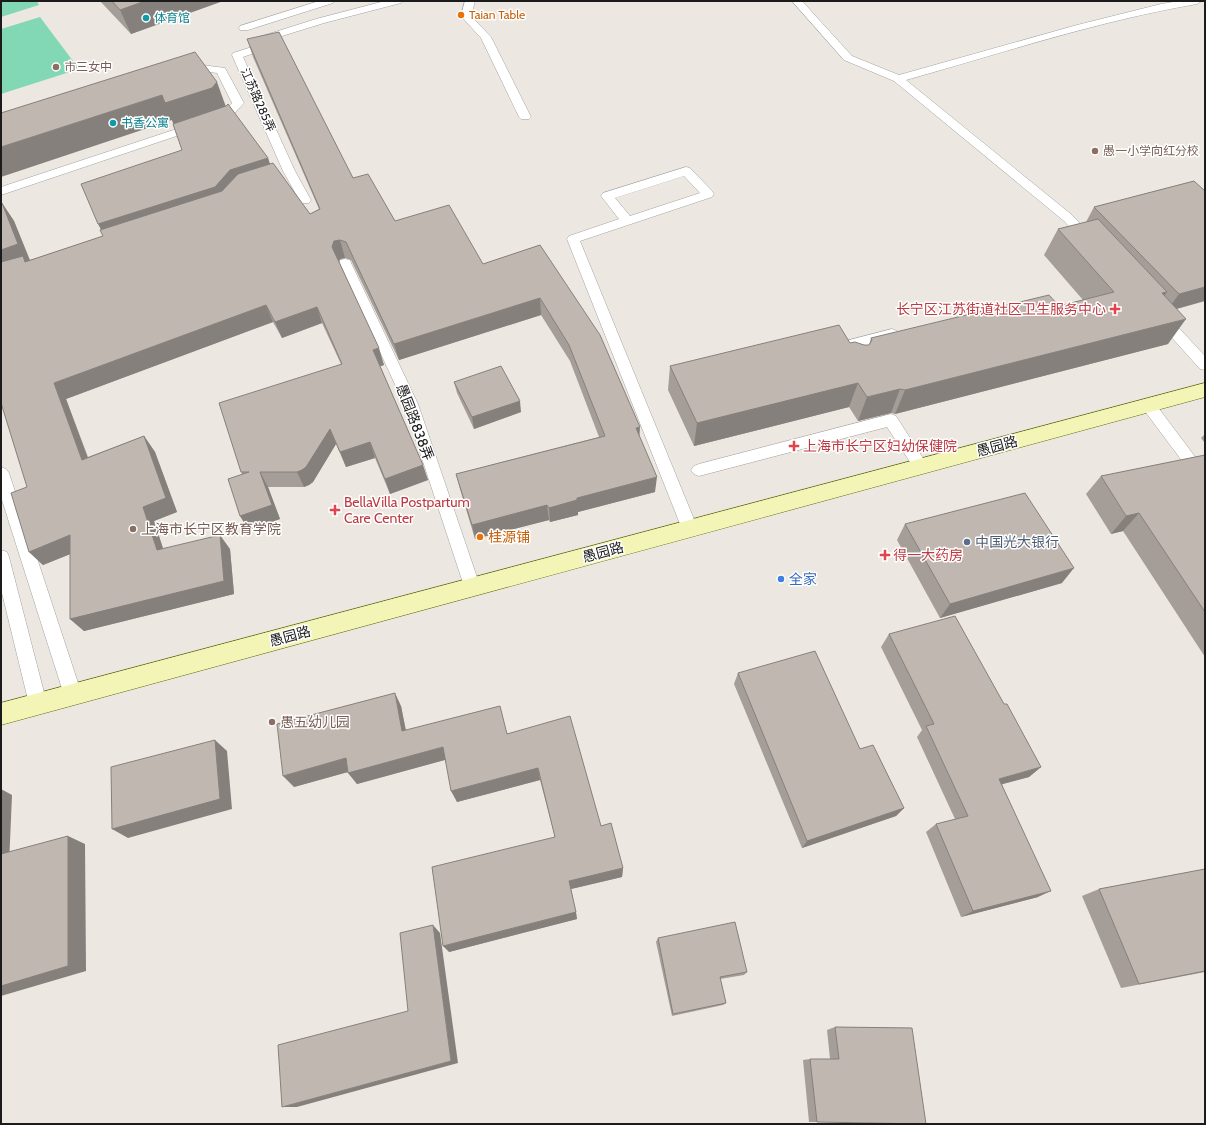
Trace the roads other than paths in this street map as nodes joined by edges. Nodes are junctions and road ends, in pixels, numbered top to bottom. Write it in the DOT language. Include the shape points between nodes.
graph roads {
  1 [pos="328,1"];
  2 [pos="397,1"];
  3 [pos="470,1"];
  4 [pos="797,1"];
  5 [pos="1197,1"];
  6 [pos="244,28"];
  7 [pos="179,72"];
  8 [pos="898,79"];
  9 [pos="525,117"];
  10 [pos="289,171"];
  11 [pos="275,176"];
  12 [pos="1,191"];
  13 [pos="305,200"];
  14 [pos="627,221"];
  15 [pos="1099,252"];
  16 [pos="345,263"];
  17 [pos="1151,307"];
  18 [pos="902,332"];
  19 [pos="854,364"];
  20 [pos="1205,365"];
  21 [pos="1205,390"];
  22 [pos="1149,406"];
  23 [pos="921,467"];
  24 [pos="698,470"];
  25 [pos="1,472"];
  26 [pos="1205,481"];
  27 [pos="690,529"];
  28 [pos="1,557"];
  29 [pos="472,586"];
  30 [pos="73,695"];
  31 [pos="38,704"];
  32 [pos="1,714"];
  1 -- 6 [label="lane"];
  2 -- 10 [label="lane, 江苏路285弄" via="260,40 264,46 237,55"];
  3 -- 9 [label="lane" via="466,16 486,37"];
  4 -- 8 [label="lane" via="848,58"];
  5 -- 8 [label="lane" via="1081,26"];
  7 -- 12 [label="lane" via="194,67 221,70 238,103 226,116"];
  8 -- 15 [label="lane" via="1068,218"];
  10 -- 11 [label="lane"];
  10 -- 13 [label="lane, 江苏路285弄"];
  14 -- 14 [label="lane" via="701,196 708,194 686,171 607,196"];
  14 -- 27 [label="lane" via="572,239"];
  16 -- 29 [label="lane, 愚园路838弄" via="411,404"];
  17 -- 20 [label="lane"];
  18 -- 19 [label="lane" via="843,347"];
  21 -- 22 [label="main road, 愚园路"];
  22 -- 23 [label="main road, 愚园路"];
  22 -- 26 [label="lane"];
  23 -- 24 [label="lane" via="889,418"];
  23 -- 27 [label="main road, 愚园路"];
  25 -- 30 [label="lane"];
  27 -- 29 [label="main road, 愚园路"];
  28 -- 31 [label="lane"];
  29 -- 30 [label="main road, 愚园路"];
  30 -- 31 [label="main road, 愚园路"];
  31 -- 32 [label="main road, 愚园路"];
}
